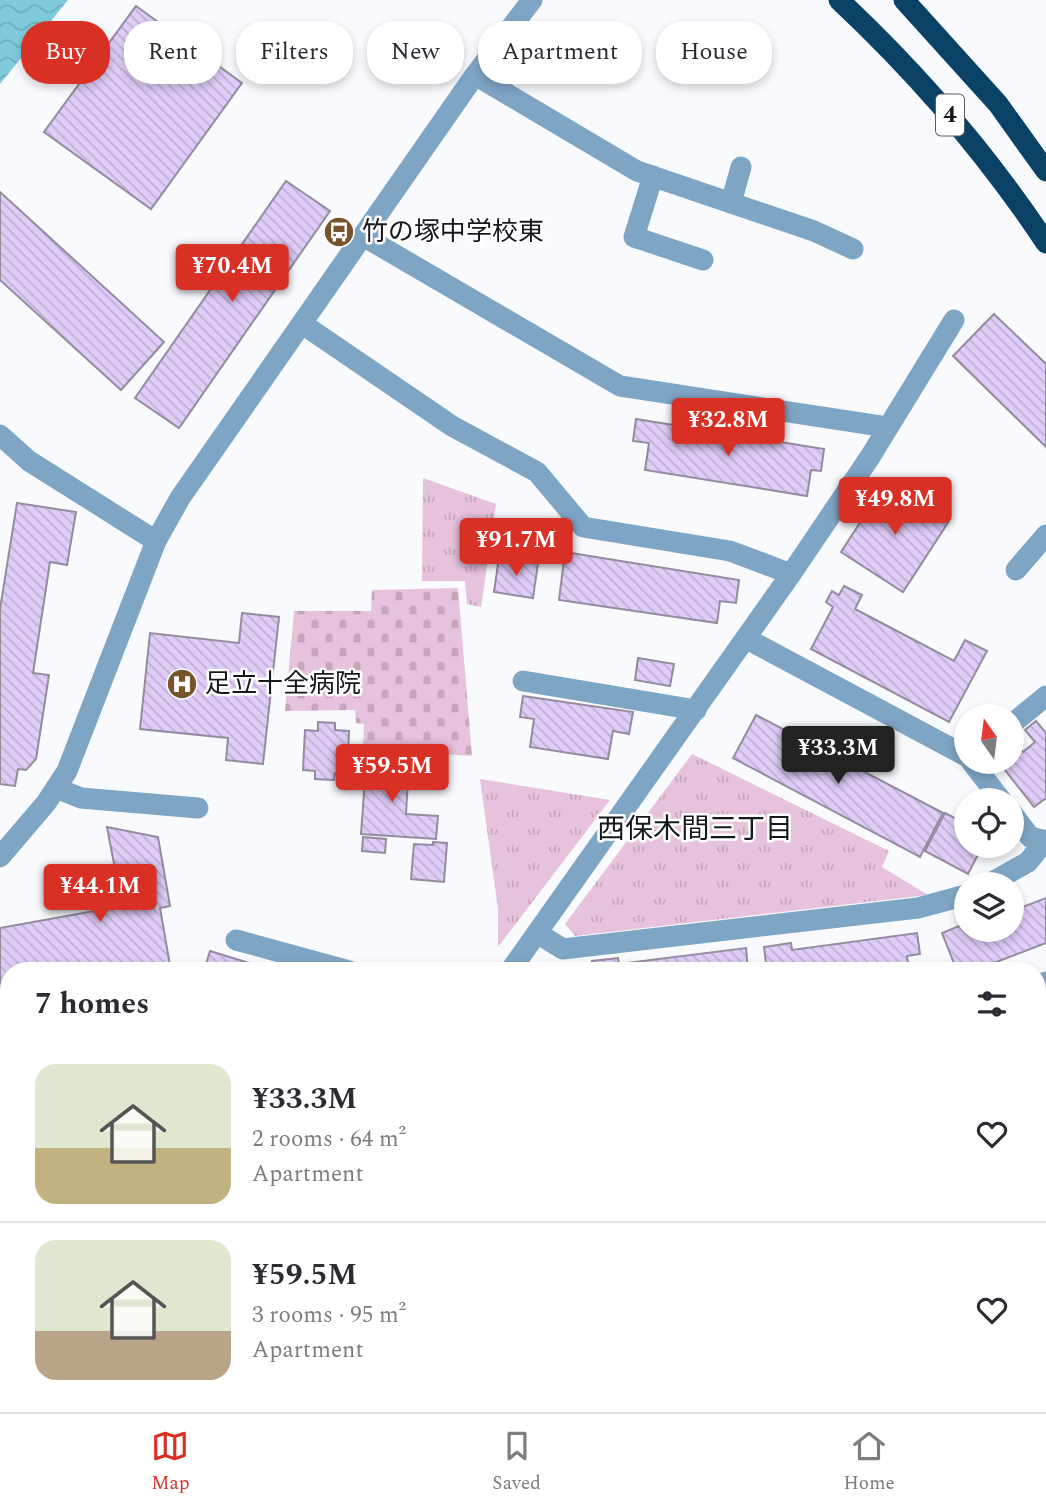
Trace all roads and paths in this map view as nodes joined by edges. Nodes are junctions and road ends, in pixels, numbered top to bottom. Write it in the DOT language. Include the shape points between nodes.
graph roads {
  1 [pos="532,0"];
  2 [pos="839,0"];
  3 [pos="904,0"];
  4 [pos="475,75"];
  5 [pos="741,167"];
  6 [pos="1046,172"];
  7 [pos="653,176"];
  8 [pos="731,203"];
  9 [pos="363,236"];
  10 [pos="1046,243"];
  11 [pos="853,249"];
  12 [pos="703,260"];
  13 [pos="954,320"];
  14 [pos="304,325"];
  15 [pos="887,427"];
  16 [pos="0,435"];
  17 [pos="1046,535"];
  18 [pos="156,541"];
  19 [pos="1016,570"];
  20 [pos="791,575"];
  21 [pos="747,639"];
  22 [pos="523,681"];
  23 [pos="1046,696"];
  24 [pos="696,710"];
  25 [pos="1024,714"];
  26 [pos="954,750"];
  27 [pos="981,774"];
  28 [pos="56,788"];
  29 [pos="992,788"];
  30 [pos="198,808"];
  31 [pos="1024,829"];
  32 [pos="1046,840"];
  33 [pos="0,857"];
  34 [pos="1010,872"];
  35 [pos="954,898"];
  36 [pos="537,933"];
  37 [pos="236,940"];
  38 [pos="316,962"];
  39 [pos="516,962"];
  1 -- 4 [label="street"];
  2 -- 10 [label="highway, 4" via="944,108"];
  3 -- 6 [label="highway, 4" via="998,104"];
  4 -- 7 [label="street" via="637,171"];
  4 -- 9 [label="street"];
  5 -- 8 [label="street"];
  7 -- 8 [label="street"];
  7 -- 12 [label="street" via="634,237"];
  8 -- 11 [label="street"];
  9 -- 14 [label="street"];
  9 -- 15 [label="street" via="620,386"];
  13 -- 15 [label="street"];
  14 -- 18 [label="street" via="180,498"];
  14 -- 20 [label="street" via="525,476 540,474 583,527 730,551"];
  15 -- 20 [label="street"];
  16 -- 18 [label="street" via="29,461"];
  17 -- 19 [label="street"];
  18 -- 28 [label="street" via="67,771"];
  20 -- 21 [label="street"];
  21 -- 24 [label="street"];
  21 -- 26 [label="street"];
  22 -- 24 [label="street"];
  23 -- 25 [label="street"];
  24 -- 36 [label="street"];
  27 -- 29 [label="street"];
  28 -- 30 [label="street" via="81,797"];
  28 -- 33 [label="street"];
  31 -- 32 [label="street" via="1030,837"];
  32 -- 34 [label="street" via="1028,862"];
  35 -- 36 [label="street" via="918,908 563,949"];
  36 -- 39 [label="street"];
  37 -- 38 [label="street"];
}
